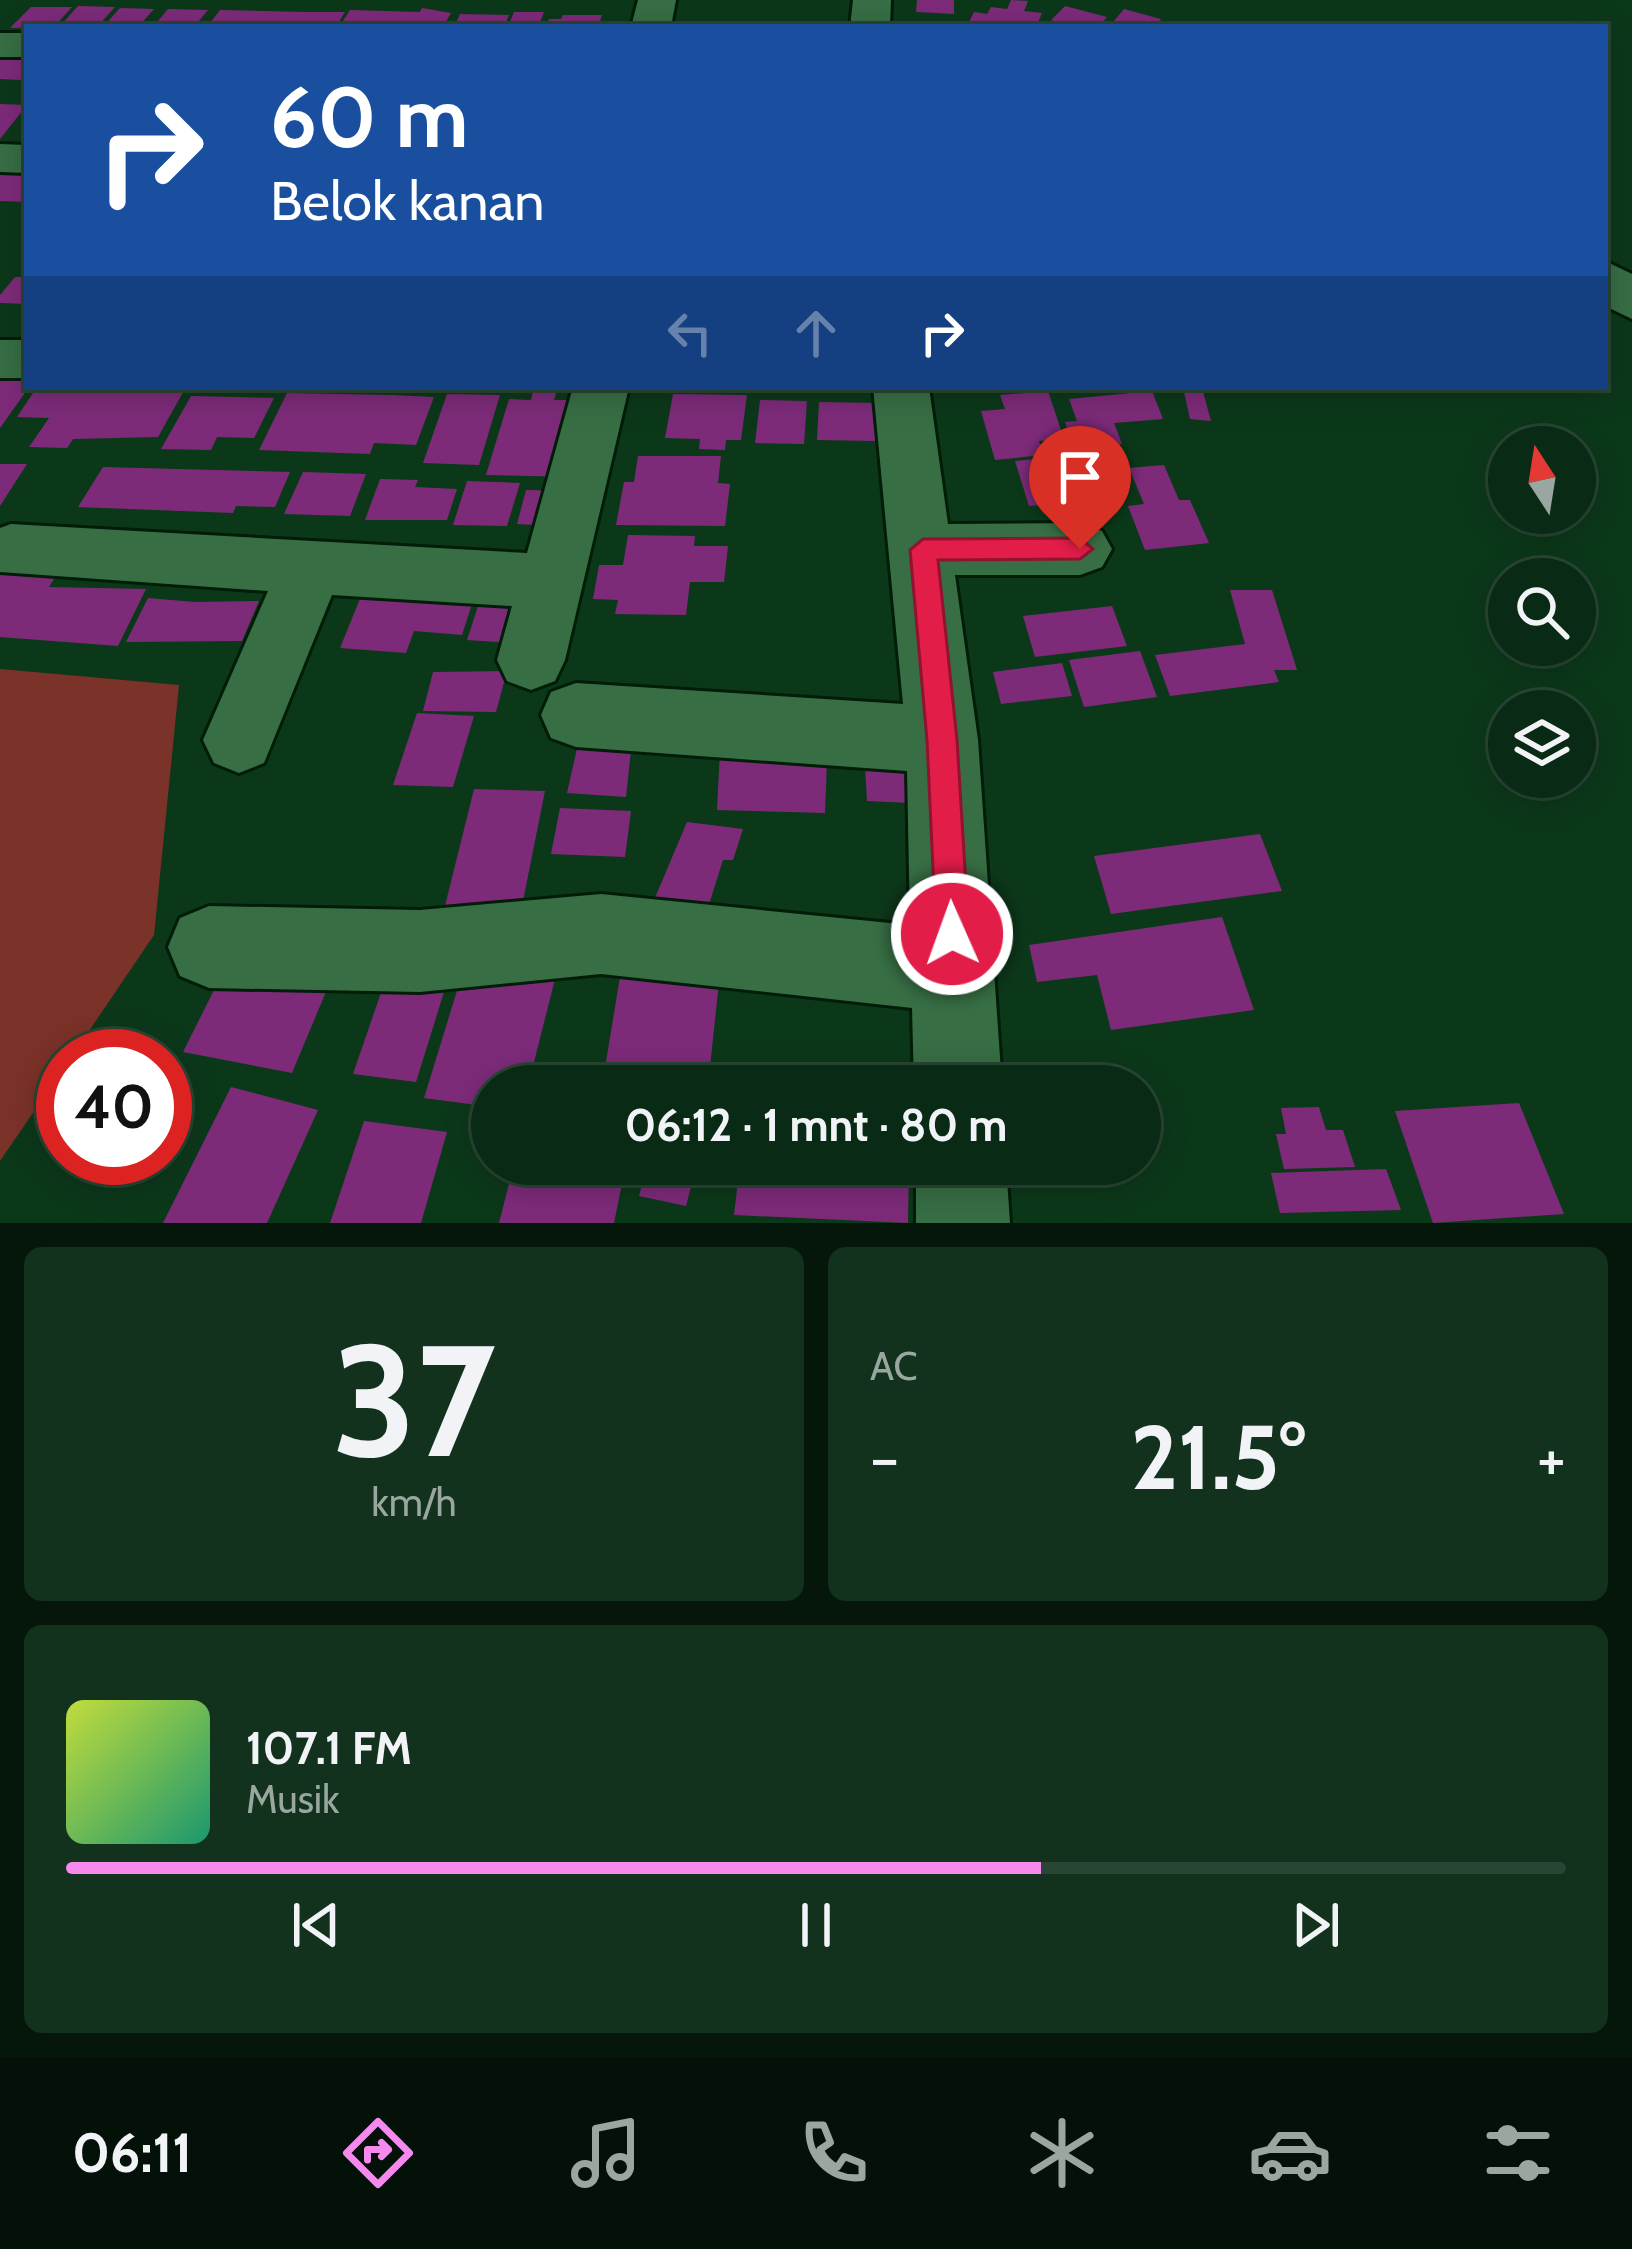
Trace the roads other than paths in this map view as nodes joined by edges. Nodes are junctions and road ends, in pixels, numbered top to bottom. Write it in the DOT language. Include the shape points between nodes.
graph roads {
  1 [pos="1608,281"];
  2 [pos="1632,302"];
  3 [pos="600,390"];
  4 [pos="902,390"];
  5 [pos="1080,549"];
  6 [pos="11,550"];
  7 [pos="923,550"];
  8 [pos="310,569"];
  9 [pos="550,581"];
  10 [pos="531,660"];
  11 [pos="577,716"];
  12 [pos="239,740"];
  13 [pos="942,740"];
  14 [pos="209,947"];
  15 [pos="953,971"];
  16 [pos="957,1065"];
  17 [pos="962,1185"];
  18 [pos="964,1223"];
  1 -- 2 [label="street"];
  3 -- 9 [label="street"];
  4 -- 7 [label="street"];
  5 -- 7 [label="street"];
  6 -- 8 [label="street"];
  7 -- 13 [label="street"];
  8 -- 9 [label="street"];
  8 -- 12 [label="street"];
  9 -- 10 [label="street"];
  11 -- 13 [label="street"];
  13 -- 15 [label="street"];
  14 -- 15 [label="street" via="420,951 601,934"];
  15 -- 16 [label="street"];
  17 -- 18 [label="street"];
}
